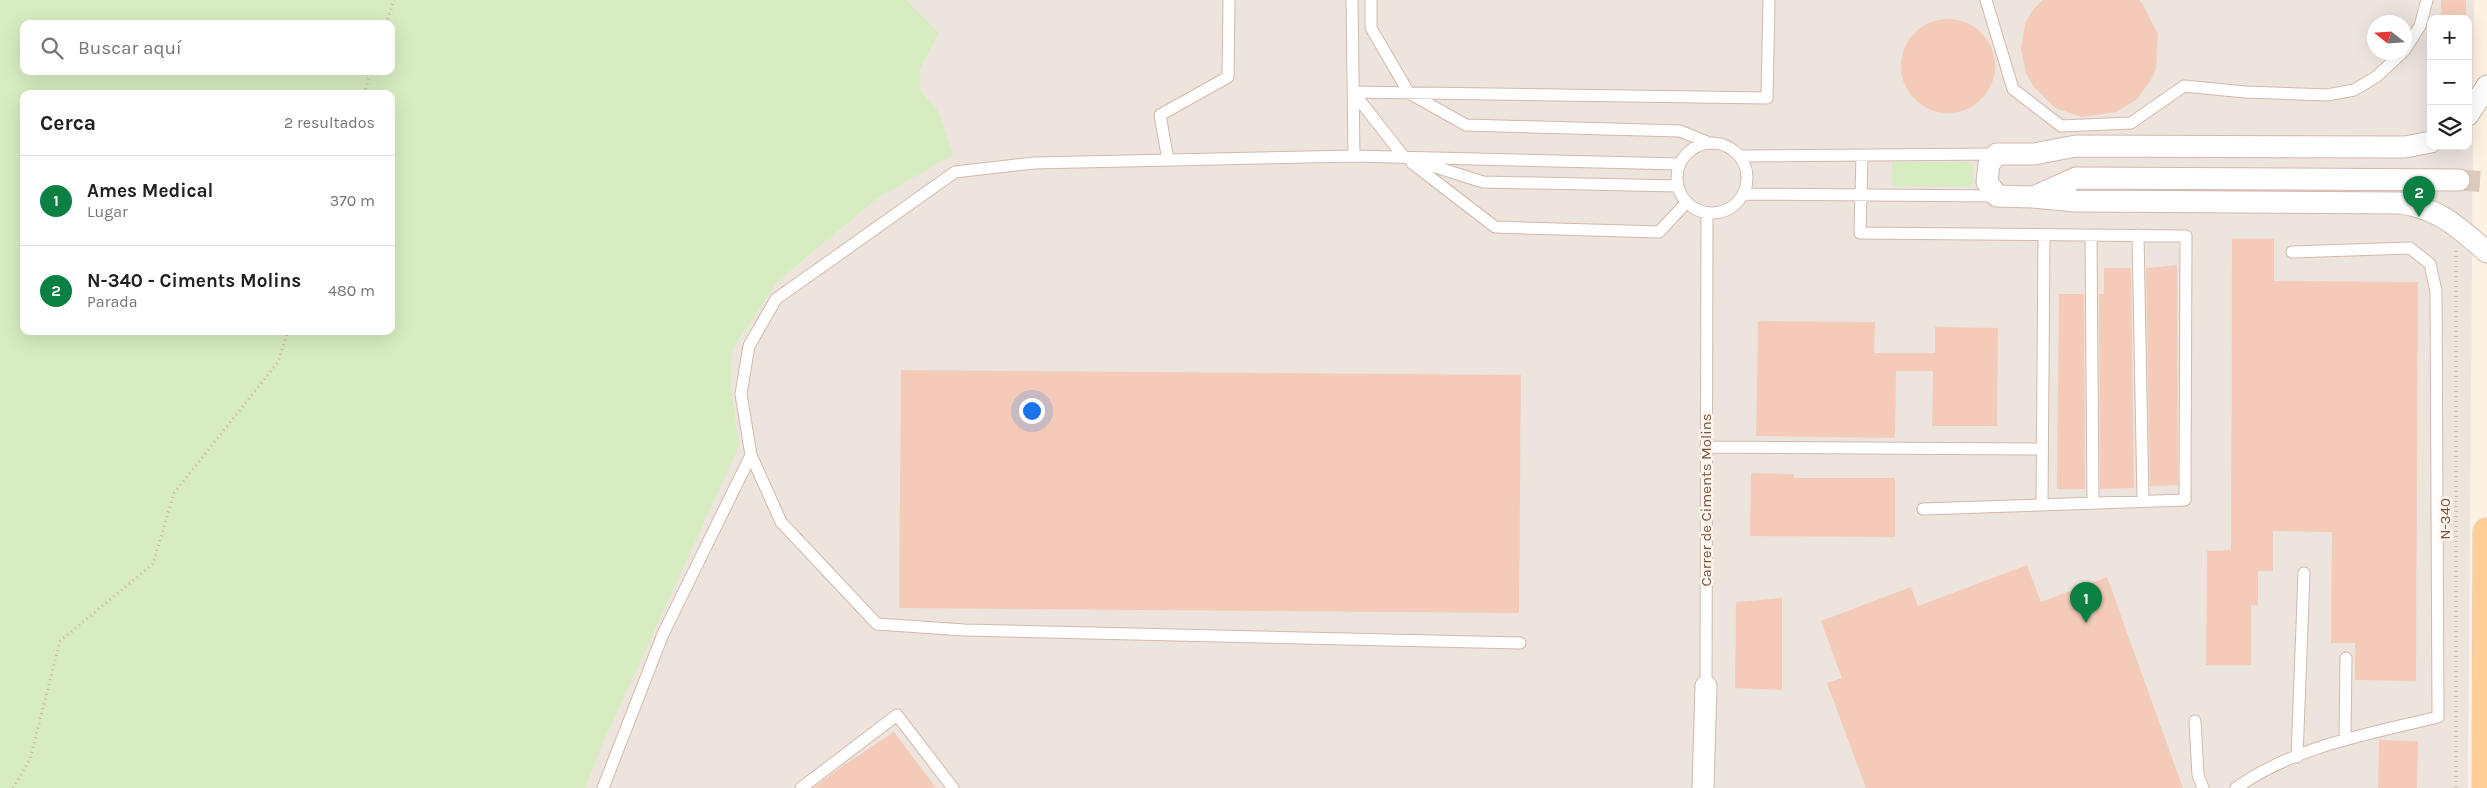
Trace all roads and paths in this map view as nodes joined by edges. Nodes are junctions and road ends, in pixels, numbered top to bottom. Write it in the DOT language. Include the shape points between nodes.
graph roads {
  1 [pos="394,0"];
  2 [pos="1229,0"];
  3 [pos="1352,0"];
  4 [pos="1371,0"];
  5 [pos="1769,0"];
  6 [pos="1986,0"];
  7 [pos="2427,0"];
  8 [pos="387,20"];
  9 [pos="2412,39"];
  10 [pos="2395,60"];
  11 [pos="370,75"];
  12 [pos="2487,86"];
  13 [pos="365,90"];
  14 [pos="1353,92"];
  15 [pos="1408,93"];
  16 [pos="2472,109"];
  17 [pos="1707,142"];
  18 [pos="2427,143"];
  19 [pos="1997,154"];
  20 [pos="2034,154"];
  21 [pos="1354,156"];
  22 [pos="1741,156"];
  23 [pos="1862,156"];
  24 [pos="1404,157"];
  25 [pos="1168,160"];
  26 [pos="1680,164"];
  27 [pos="1678,186"];
  28 [pos="1744,194"];
  29 [pos="1861,195"];
  30 [pos="1997,196"];
  31 [pos="2033,197"];
  32 [pos="1687,202"];
  33 [pos="1708,213"];
  34 [pos="2138,235"];
  35 [pos="2044,236"];
  36 [pos="2091,236"];
  37 [pos="2456,249"];
  38 [pos="2292,252"];
  39 [pos="2487,252"];
  40 [pos="287,335"];
  41 [pos="1706,447"];
  42 [pos="2042,449"];
  43 [pos="751,455"];
  44 [pos="2143,501"];
  45 [pos="2093,503"];
  46 [pos="2042,505"];
  47 [pos="1923,509"];
  48 [pos="2487,532"];
  49 [pos="2304,573"];
  50 [pos="1520,643"];
  51 [pos="2346,658"];
  52 [pos="2487,679"];
  53 [pos="1706,686"];
  54 [pos="2487,687"];
  55 [pos="2195,722"];
  56 [pos="2345,740"];
  57 [pos="2297,757"];
  58 [pos="13,788"];
  59 [pos="604,788"];
  60 [pos="801,788"];
  61 [pos="953,788"];
  62 [pos="1703,788"];
  63 [pos="2203,788"];
  64 [pos="2236,788"];
  65 [pos="2456,788"];
  66 [pos="2486,788"];
  1 -- 8 [label="path"];
  2 -- 25 [label="lane" via="1228,77 1160,115"];
  3 -- 14 [label="lane"];
  4 -- 15 [label="lane" via="1371,28"];
  5 -- 15 [label="lane" via="1767,98"];
  6 -- 10 [label="lane" via="2013,89 2061,126 2131,123 2184,86 2327,95 2354,90"];
  7 -- 9 [label="lane" via="2420,26"];
  11 -- 13 [label="path"];
  12 -- 16 [label="street"];
  14 -- 15 [label="lane"];
  14 -- 21 [label="lane"];
  14 -- 24 [label="lane"];
  15 -- 17 [label="lane" via="1466,125 1680,131"];
  17 -- 22 [label="lane" via="1720,143"];
  17 -- 26 [label="lane" via="1694,147"];
  18 -- 20 [label="street" via="2405,147 2076,146"];
  19 -- 20 [label="street"];
  19 -- 23 [label="lane"];
  19 -- 30 [label="street" via="1986,174 1990,190"];
  20 -- 31 [label="street" via="2076,166 2460,174 2076,178"];
  21 -- 24 [label="lane"];
  21 -- 25 [label="lane"];
  22 -- 23 [label="lane"];
  22 -- 28 [label="lane" via="1748,177"];
  23 -- 29 [label="lane"];
  24 -- 26 [label="lane"];
  24 -- 27 [label="lane" via="1483,182"];
  24 -- 32 [label="lane" via="1495,227 1659,232"];
  25 -- 43 [label="lane" via="1034,163 955,172 776,300 750,346 741,394"];
  26 -- 27 [label="lane"];
  27 -- 32 [label="lane"];
  28 -- 29 [label="lane"];
  28 -- 33 [label="lane" via="1731,208"];
  29 -- 30 [label="lane"];
  29 -- 35 [label="lane" via="1860,233"];
  30 -- 31 [label="street"];
  31 -- 39 [label="street" via="2076,201 2401,203 2434,211 2450,220"];
  32 -- 33 [label="lane"];
  33 -- 41 [label="lane, Carrer de Ciments Molins"];
  34 -- 36 [label="lane"];
  34 -- 44 [label="lane"];
  34 -- 44 [label="lane" via="2186,236 2186,500"];
  35 -- 36 [label="lane"];
  35 -- 42 [label="lane"];
  36 -- 45 [label="lane"];
  37 -- 65 [label="path, N-340"];
  38 -- 56 [label="lane" via="2410,248 2430,264 2436,291 2438,717"];
  40 -- 58 [label="path" via="278,362 174,493 153,564 60,641 30,759"];
  41 -- 42 [label="lane"];
  41 -- 53 [label="lane, Carrer de Ciments Molins"];
  42 -- 46 [label="lane"];
  43 -- 50 [label="lane" via="781,522 877,624 964,630"];
  43 -- 59 [label="lane" via="663,634"];
  44 -- 45 [label="lane"];
  45 -- 46 [label="lane"];
  46 -- 47 [label="lane"];
  48 -- 52 [label="main road"];
  49 -- 57 [label="lane"];
  51 -- 56 [label="lane"];
  52 -- 54 [label="main road"];
  53 -- 62 [label="street, Carrer de Ciments Molins"];
  54 -- 66 [label="main road"];
  55 -- 63 [label="lane" via="2198,775"];
  56 -- 57 [label="lane"];
  57 -- 64 [label="lane"];
  60 -- 61 [label="lane" via="897,715"];
}
